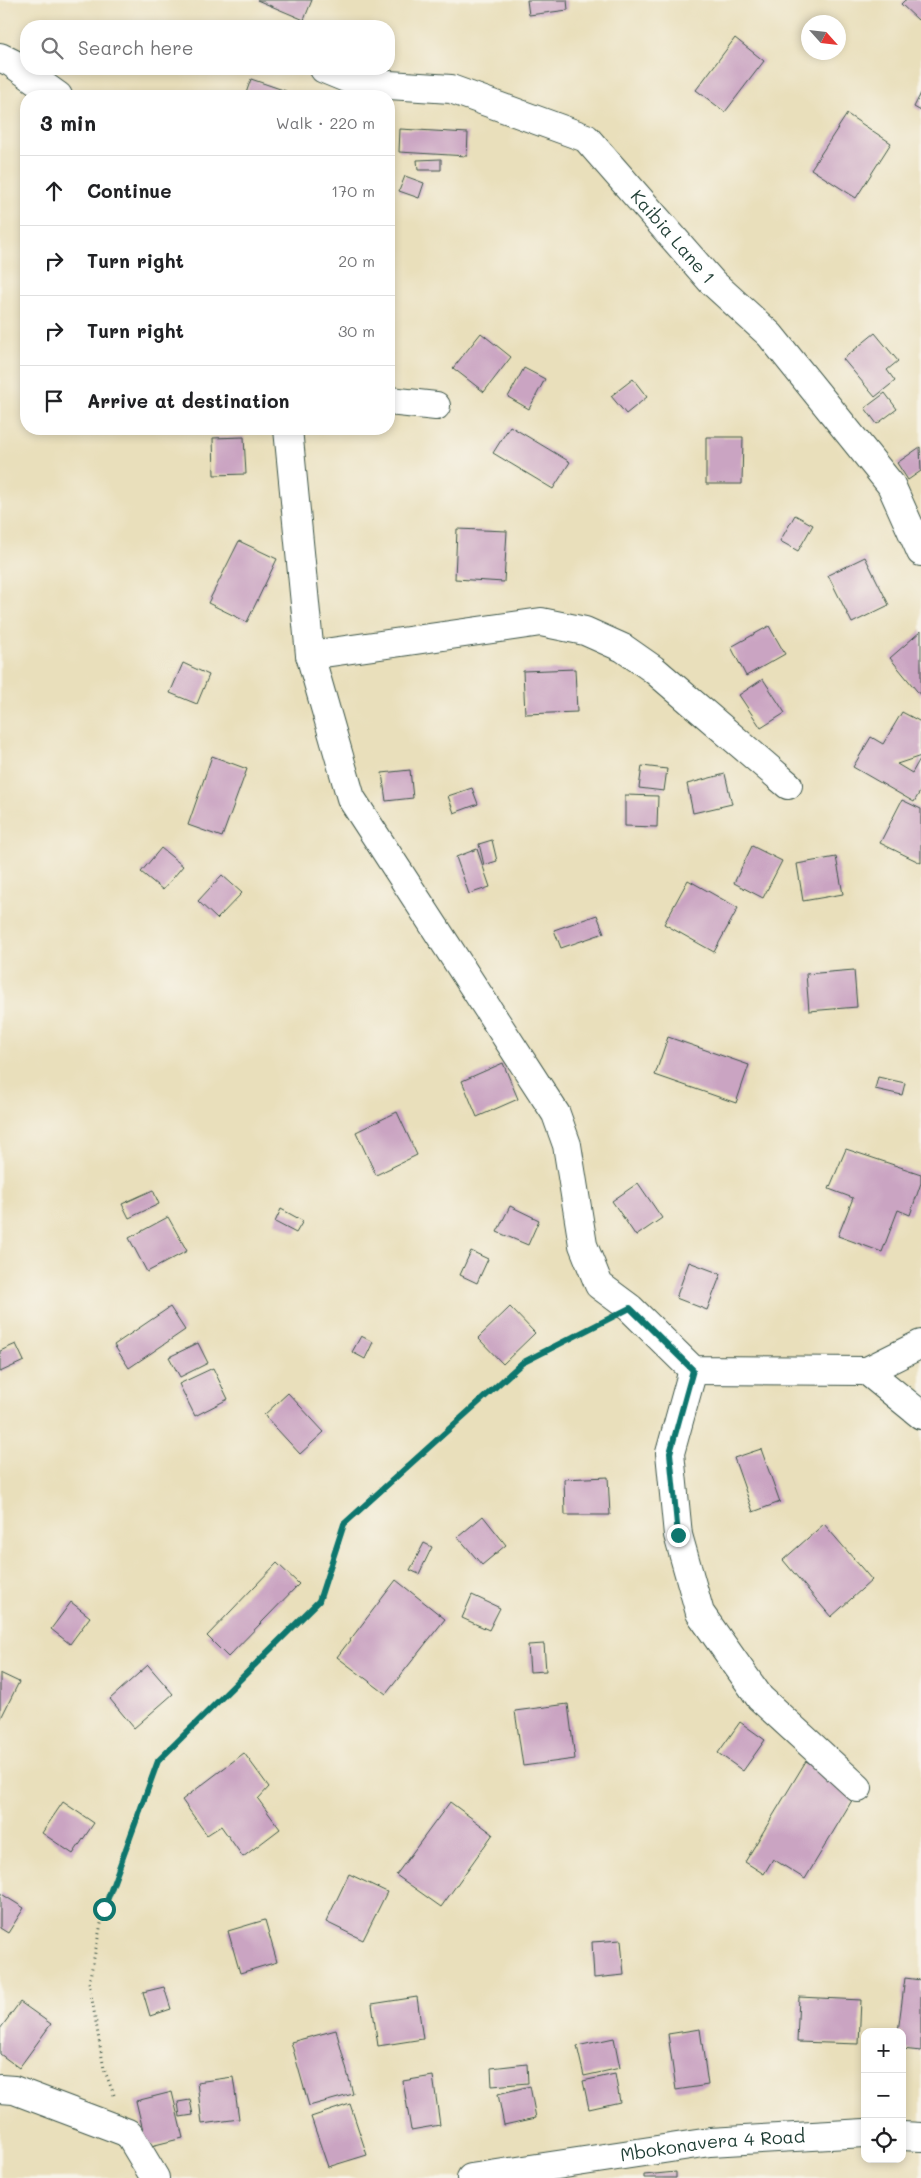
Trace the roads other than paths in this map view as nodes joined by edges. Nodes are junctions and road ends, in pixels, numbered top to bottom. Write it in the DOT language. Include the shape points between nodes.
graph roads {
  1 [pos="0,57"];
  2 [pos="20,69"];
  3 [pos="29,75"];
  4 [pos="338,75"];
  5 [pos="50,90"];
  6 [pos="395,402"];
  7 [pos="436,406"];
  8 [pos="289,435"];
  9 [pos="921,552"];
  10 [pos="310,655"];
  11 [pos="788,785"];
  12 [pos="921,1344"];
  13 [pos="693,1370"];
  14 [pos="866,1370"];
  15 [pos="921,1415"];
  16 [pos="858,1788"];
  17 [pos="0,2089"];
  18 [pos="861,2133"];
  19 [pos="906,2136"];
  20 [pos="921,2137"];
  21 [pos="154,2178"];
  22 [pos="471,2178"];
  1 -- 2 [label="street"];
  3 -- 5 [label="street"];
  4 -- 9 [label="street, Kaibia Lane 1" via="358,84 451,89 586,138 712,282 776,343 890,485"];
  6 -- 7 [label="street"];
  8 -- 10 [label="street"];
  10 -- 11 [label="street" via="541,622 585,631 623,648 653,669"];
  10 -- 13 [label="street" via="351,798 556,1114 568,1145 583,1245 598,1285 630,1308"];
  12 -- 14 [label="street"];
  13 -- 14 [label="street"];
  13 -- 16 [label="street" via="670,1453 678,1535 700,1613 760,1698"];
  14 -- 15 [label="street"];
  17 -- 21 [label="street" via="14,2090 128,2133"];
  18 -- 22 [label="street, Mbokonavera 4 Road" via="710,2142"];
  19 -- 20 [label="street"];
}
